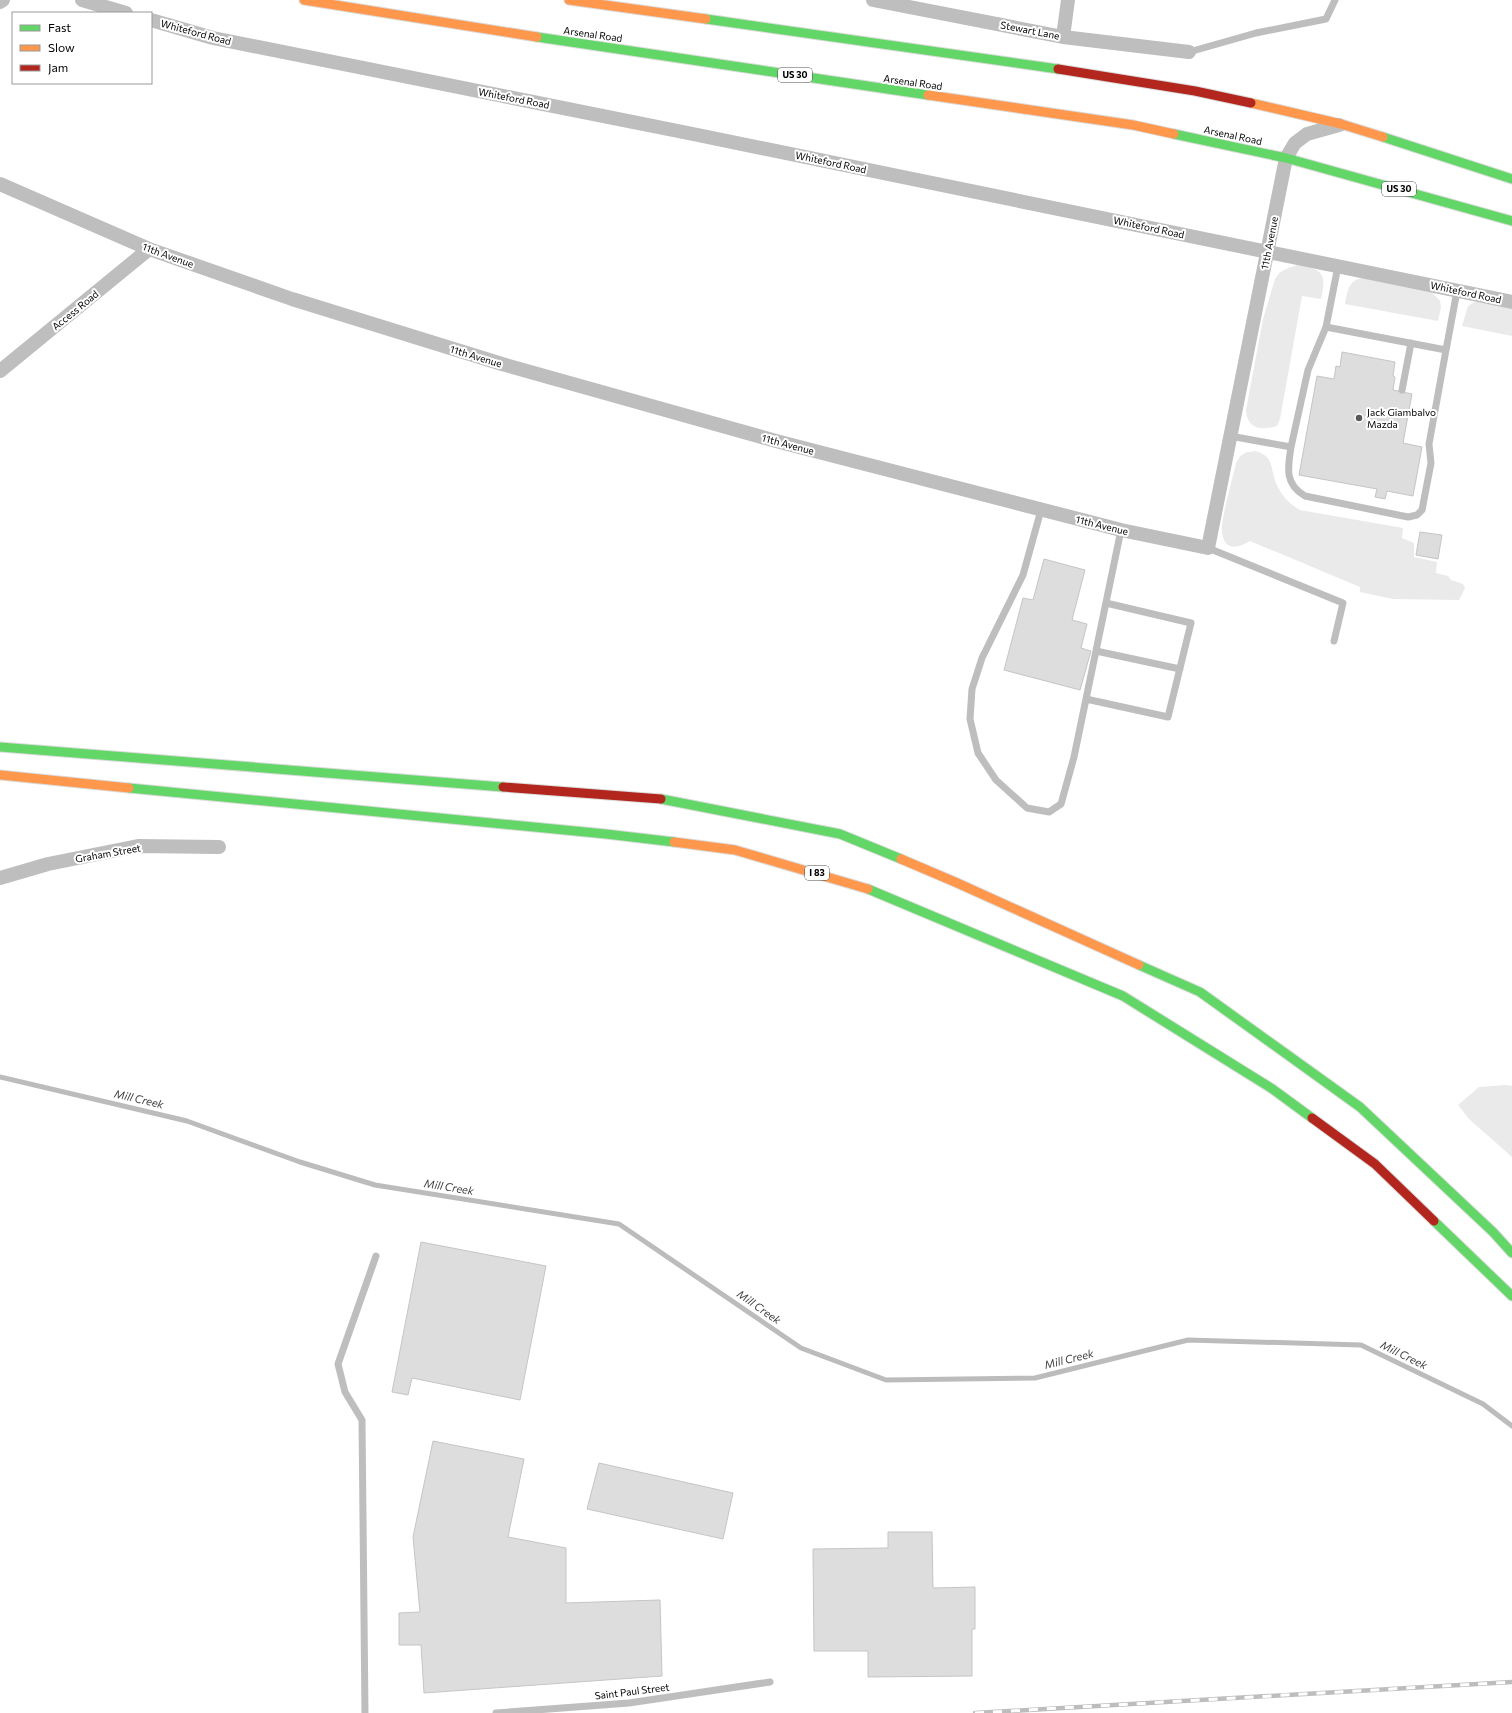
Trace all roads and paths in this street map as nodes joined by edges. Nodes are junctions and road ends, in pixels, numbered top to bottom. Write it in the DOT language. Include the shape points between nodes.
graph roads {
  1 [pos="2,0"];
  2 [pos="82,0"];
  3 [pos="304,0"];
  4 [pos="569,0"];
  5 [pos="873,0"];
  6 [pos="1068,0"];
  7 [pos="1335,0"];
  8 [pos="0,2"];
  9 [pos="123,12"];
  10 [pos="152,20"];
  11 [pos="1063,37"];
  12 [pos="1189,52"];
  13 [pos="1341,124"];
  14 [pos="1286,158"];
  15 [pos="1512,179"];
  16 [pos="0,184"];
  17 [pos="1512,221"];
  18 [pos="149,249"];
  19 [pos="1268,252"];
  20 [pos="1338,266"];
  21 [pos="1457,291"];
  22 [pos="1512,302"];
  23 [pos="1326,327"];
  24 [pos="1411,344"];
  25 [pos="1446,350"];
  26 [pos="0,371"];
  27 [pos="1402,390"];
  28 [pos="1230,436"];
  29 [pos="1291,447"];
  30 [pos="1040,510"];
  31 [pos="1121,530"];
  32 [pos="1208,548"];
  33 [pos="1106,602"];
  34 [pos="1334,641"];
  35 [pos="1096,651"];
  36 [pos="1180,669"];
  37 [pos="1086,699"];
  38 [pos="0,747"];
  39 [pos="0,775"];
  40 [pos="219,848"];
  41 [pos="0,878"];
  42 [pos="1512,1253"];
  43 [pos="376,1256"];
  44 [pos="1512,1296"];
  45 [pos="770,1682"];
  46 [pos="365,1713"];
  47 [pos="496,1713"];
  1 -- 8 [label="street"];
  2 -- 9 [label="street"];
  3 -- 14 [label="highway, Arsenal Road / US 30" via="1133,125"];
  4 -- 13 [label="highway" via="1097,74 1202,92"];
  5 -- 11 [label="street, Stewart Lane"];
  6 -- 11 [label="street"];
  7 -- 12 [label="lane" via="1326,19 1256,33"];
  10 -- 19 [label="street, Whiteford Road" via="213,38"];
  11 -- 12 [label="street, Stewart Lane"];
  13 -- 14 [label="street" via="1307,134 1295,143"];
  13 -- 15 [label="highway"];
  14 -- 17 [label="highway, Arsenal Road / US 30"];
  14 -- 19 [label="street, 11th Avenue"];
  16 -- 18 [label="street, 11th Avenue"];
  18 -- 26 [label="street, Access Road"];
  18 -- 30 [label="street, 11th Avenue" via="292,299 502,364 776,441"];
  19 -- 20 [label="street, Whiteford Road"];
  19 -- 28 [label="street, 11th Avenue"];
  20 -- 21 [label="street, Whiteford Road"];
  20 -- 23 [label="lane"];
  21 -- 22 [label="street, Whiteford Road"];
  21 -- 25 [label="lane"];
  23 -- 24 [label="lane"];
  23 -- 29 [label="lane" via="1308,370"];
  24 -- 25 [label="lane"];
  24 -- 27 [label="lane"];
  25 -- 29 [label="lane" via="1429,444 1431,463 1422,510 1417,515 1408,517 1305,496 1296,491 1290,482 1288,469"];
  28 -- 29 [label="lane"];
  28 -- 32 [label="street, 11th Avenue"];
  30 -- 31 [label="street, 11th Avenue"];
  30 -- 37 [label="lane" via="1023,575 980,664 972,689 970,719 978,753 996,780 1027,808 1049,812 1061,804"];
  31 -- 32 [label="street, 11th Avenue"];
  31 -- 33 [label="lane"];
  32 -- 34 [label="lane" via="1343,603"];
  33 -- 35 [label="lane"];
  33 -- 36 [label="lane" via="1191,623"];
  35 -- 36 [label="lane"];
  35 -- 37 [label="lane"];
  36 -- 37 [label="lane" via="1168,717"];
  38 -- 42 [label="highway" via="659,799 840,834 956,882 1200,992 1360,1107"];
  39 -- 44 [label="highway, I 83" via="621,836 735,850 858,885 1123,996 1271,1088 1375,1164"];
  40 -- 41 [label="street, Graham Street" via="138,846 48,864"];
  43 -- 46 [label="lane" via="338,1364 345,1392 362,1420"];
  45 -- 47 [label="lane, Saint Paul Street" via="629,1703"];
}
